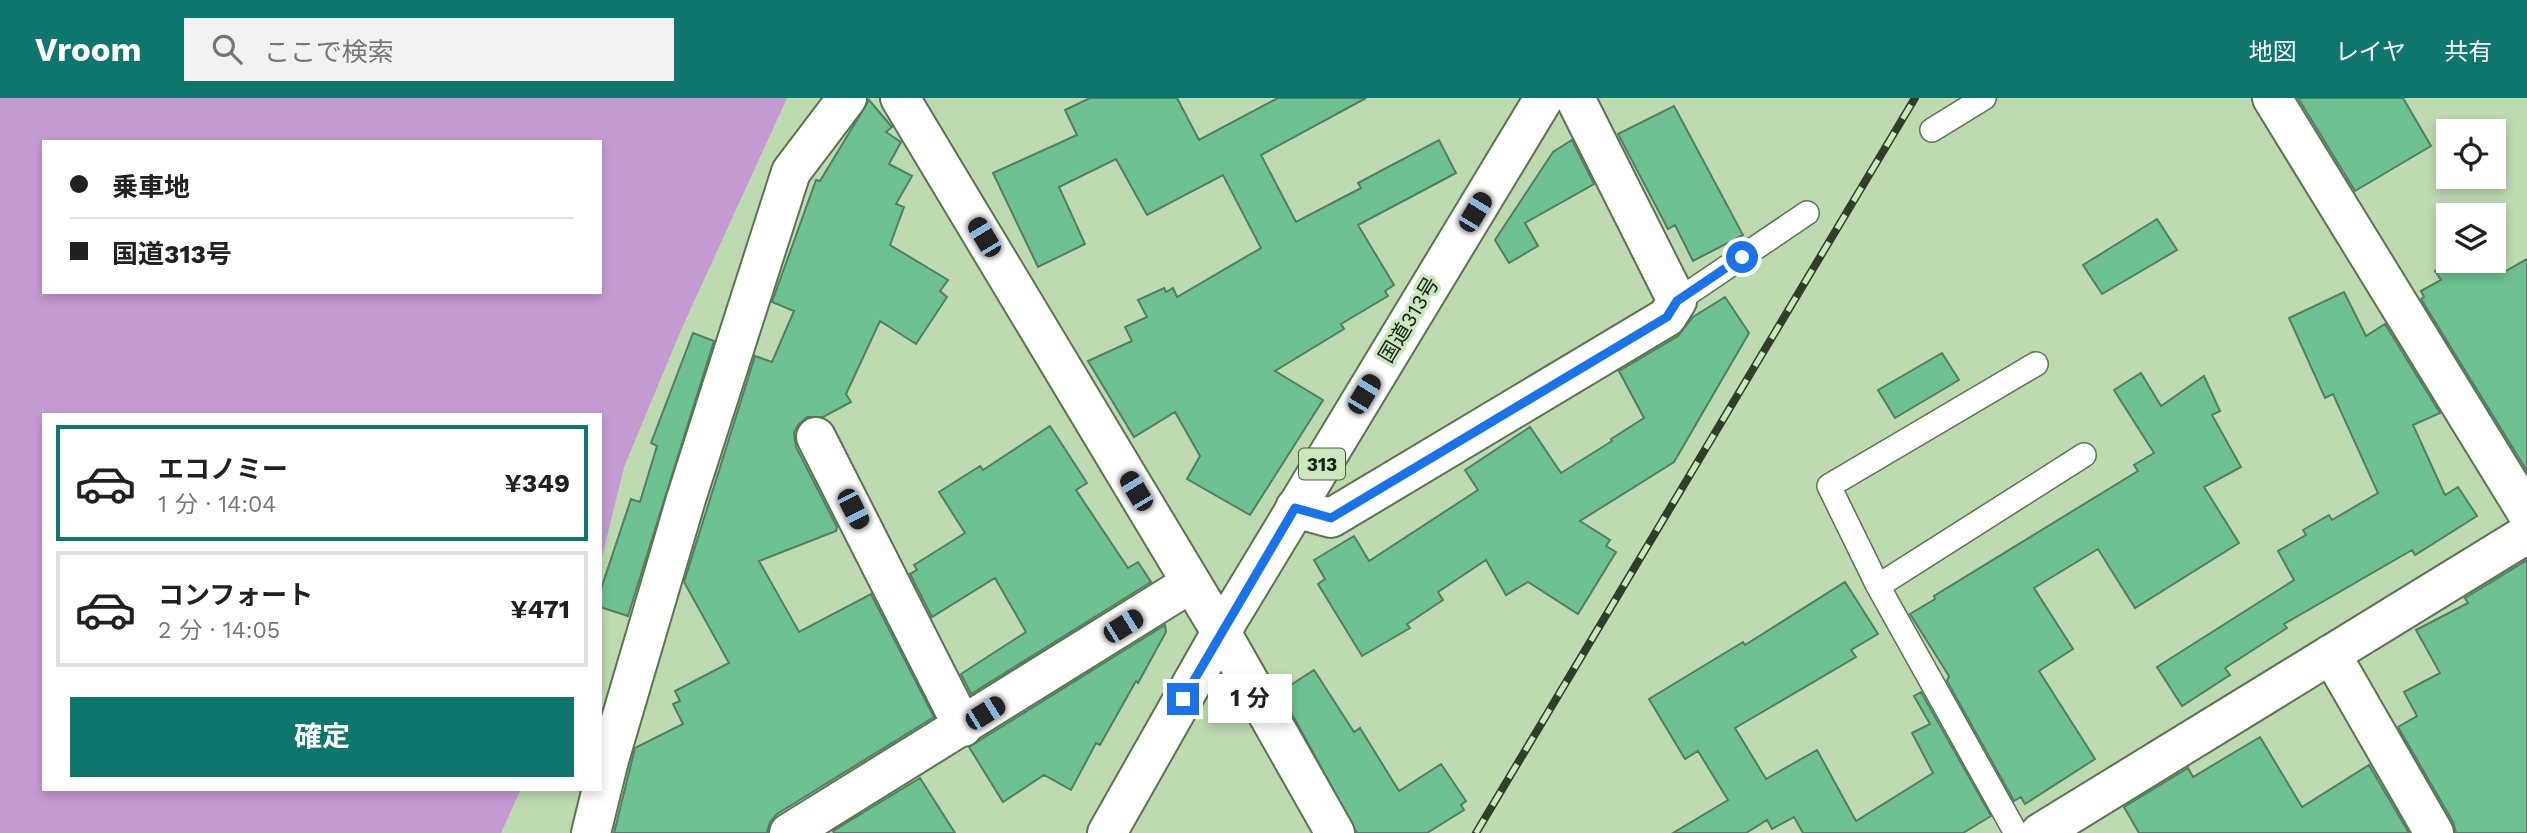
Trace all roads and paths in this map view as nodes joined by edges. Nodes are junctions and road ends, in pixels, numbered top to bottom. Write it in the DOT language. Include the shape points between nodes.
graph roads {
  1 [pos="847,98"];
  2 [pos="901,98"];
  3 [pos="1544,98"];
  4 [pos="1575,98"];
  5 [pos="1984,98"];
  6 [pos="2273,98"];
  7 [pos="1932,130"];
  8 [pos="1807,213"];
  9 [pos="1677,301"];
  10 [pos="2036,365"];
  11 [pos="816,437"];
  12 [pos="2084,455"];
  13 [pos="1295,508"];
  14 [pos="2527,513"];
  15 [pos="2527,534"];
  16 [pos="1191,583"];
  17 [pos="1878,586"];
  18 [pos="1221,632"];
  19 [pos="2331,654"];
  20 [pos="963,727"];
  21 [pos="602,788"];
  22 [pos="601,791"];
  23 [pos="2050,830"];
  24 [pos="591,833"];
  25 [pos="789,833"];
  26 [pos="1107,833"];
  27 [pos="1335,833"];
  28 [pos="2016,833"];
  29 [pos="2434,833"];
  1 -- 21 [label="main road" via="791,172 678,525"];
  2 -- 16 [label="main road"];
  3 -- 13 [label="main road, 国道313号 / 313"];
  4 -- 9 [label="main road"];
  5 -- 7 [label="lane"];
  6 -- 14 [label="main road"];
  8 -- 9 [label="lane"];
  9 -- 13 [label="main road" via="1667,317 1331,518"];
  10 -- 17 [label="lane" via="1829,486"];
  11 -- 20 [label="main road"];
  12 -- 17 [label="lane"];
  13 -- 18 [label="main road, 国道313号 / 313"];
  15 -- 19 [label="main road"];
  16 -- 18 [label="main road"];
  16 -- 20 [label="main road"];
  17 -- 28 [label="lane"];
  18 -- 26 [label="main road, 国道313号 / 313"];
  18 -- 27 [label="main road"];
  19 -- 23 [label="main road"];
  19 -- 29 [label="main road"];
  20 -- 25 [label="main road"];
  22 -- 24 [label="main road"];
}
